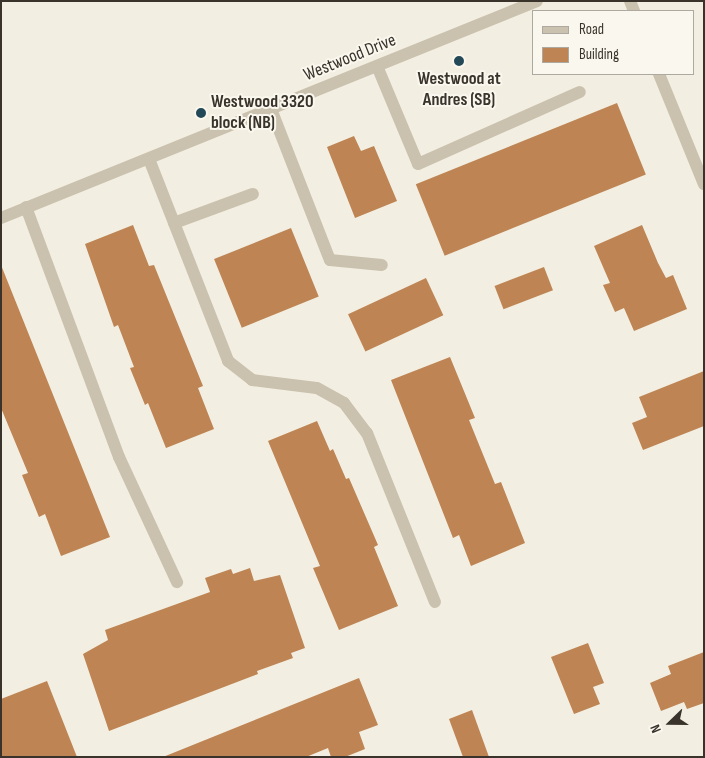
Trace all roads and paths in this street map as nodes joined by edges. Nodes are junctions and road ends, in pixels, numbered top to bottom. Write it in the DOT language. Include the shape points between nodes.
graph roads {
  1 [pos="536,1"];
  2 [pos="377,66"];
  3 [pos="659,75"];
  4 [pos="580,92"];
  5 [pos="271,109"];
  6 [pos="149,159"];
  7 [pos="704,184"];
  8 [pos="253,194"];
  9 [pos="26,208"];
  10 [pos="1,218"];
  11 [pos="174,223"];
  12 [pos="382,265"];
  13 [pos="176,582"];
  14 [pos="435,602"];
  1 -- 2 [label="street, Westwood Drive"];
  2 -- 4 [label="street" via="418,164"];
  2 -- 5 [label="street, Westwood Drive"];
  3 -- 7 [label="street"];
  5 -- 6 [label="street, Westwood Drive"];
  5 -- 12 [label="street" via="330,260"];
  6 -- 9 [label="street, Westwood Drive"];
  6 -- 11 [label="street"];
  8 -- 11 [label="street"];
  9 -- 10 [label="street, Westwood Drive"];
  9 -- 13 [label="street" via="119,457"];
  11 -- 14 [label="street" via="228,362 252,380 316,388 344,402 367,434"];
}
